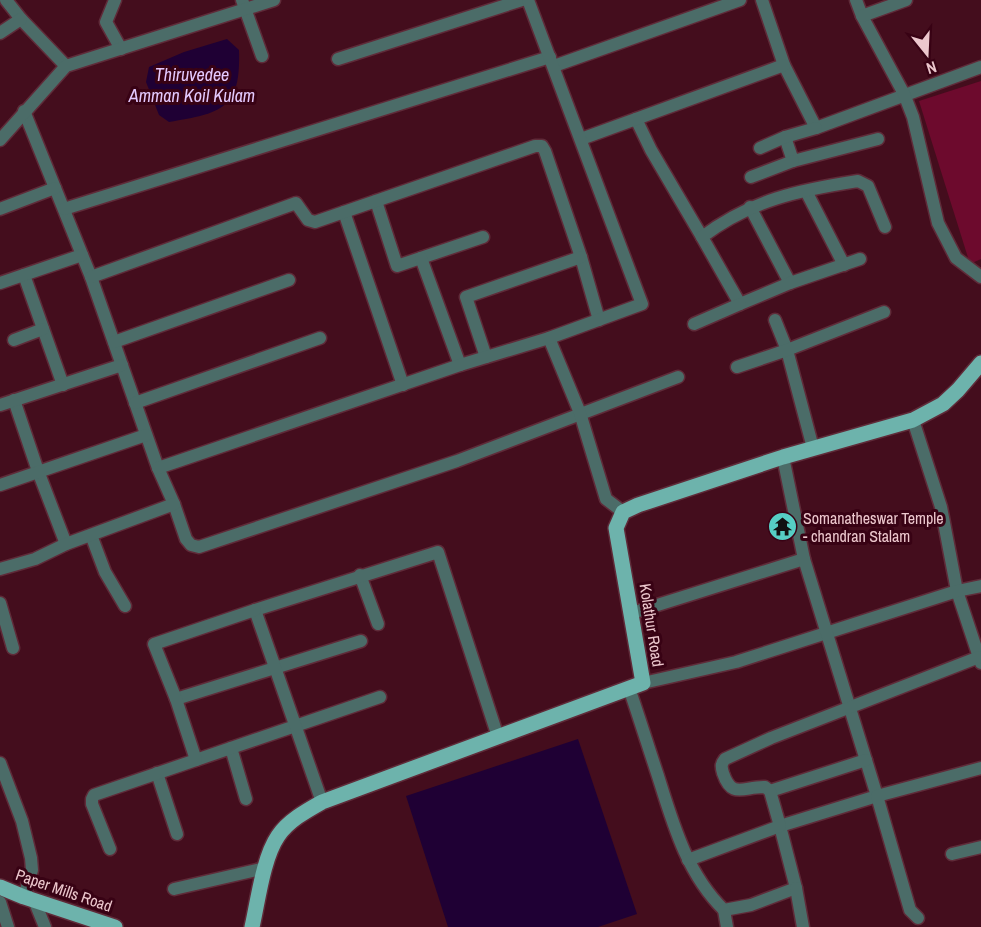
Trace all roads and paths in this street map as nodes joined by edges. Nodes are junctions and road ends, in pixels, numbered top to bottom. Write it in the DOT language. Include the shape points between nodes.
graph roads {
  1 [pos="115,0"];
  2 [pos="274,0"];
  3 [pos="522,0"];
  4 [pos="528,0"];
  5 [pos="740,0"];
  6 [pos="762,0"];
  7 [pos="856,0"];
  8 [pos="906,0"];
  9 [pos="11,2"];
  10 [pos="244,5"];
  11 [pos="862,16"];
  12 [pos="21,19"];
  13 [pos="0,33"];
  14 [pos="121,49"];
  15 [pos="262,56"];
  16 [pos="338,59"];
  17 [pos="552,61"];
  18 [pos="784,65"];
  19 [pos="66,66"];
  20 [pos="981,67"];
  21 [pos="904,94"];
  22 [pos="24,111"];
  23 [pos="636,119"];
  24 [pos="816,128"];
  25 [pos="785,136"];
  26 [pos="878,139"];
  27 [pos="0,140"];
  28 [pos="581,140"];
  29 [pos="759,148"];
  30 [pos="793,161"];
  31 [pos="751,177"];
  32 [pos="55,188"];
  33 [pos="806,191"];
  34 [pos="376,201"];
  35 [pos="750,207"];
  36 [pos="0,209"];
  37 [pos="63,209"];
  38 [pos="344,212"];
  39 [pos="885,227"];
  40 [pos="483,237"];
  41 [pos="702,237"];
  42 [pos="82,255"];
  43 [pos="421,258"];
  44 [pos="581,258"];
  45 [pos="860,259"];
  46 [pos="844,266"];
  47 [pos="24,275"];
  48 [pos="91,277"];
  49 [pos="981,277"];
  50 [pos="289,280"];
  51 [pos="0,283"];
  52 [pos="790,284"];
  53 [pos="740,304"];
  54 [pos="884,312"];
  55 [pos="599,320"];
  56 [pos="775,320"];
  57 [pos="694,324"];
  58 [pos="43,329"];
  59 [pos="320,338"];
  60 [pos="549,338"];
  61 [pos="14,340"];
  62 [pos="114,342"];
  63 [pos="787,350"];
  64 [pos="486,357"];
  65 [pos="981,363"];
  66 [pos="122,365"];
  67 [pos="460,365"];
  68 [pos="738,367"];
  69 [pos="678,377"];
  70 [pos="63,385"];
  71 [pos="403,385"];
  72 [pos="14,400"];
  73 [pos="135,404"];
  74 [pos="0,405"];
  75 [pos="580,413"];
  76 [pos="913,420"];
  77 [pos="146,435"];
  78 [pos="813,448"];
  79 [pos="783,457"];
  80 [pos="158,468"];
  81 [pos="38,471"];
  82 [pos="0,485"];
  83 [pos="174,504"];
  84 [pos="623,512"];
  85 [pos="91,535"];
  86 [pos="66,544"];
  87 [pos="804,559"];
  88 [pos="0,569"];
  89 [pos="360,575"];
  90 [pos="981,586"];
  91 [pos="957,591"];
  92 [pos="0,603"];
  93 [pos="125,606"];
  94 [pos="255,609"];
  95 [pos="632,613"];
  96 [pos="378,624"];
  97 [pos="825,633"];
  98 [pos="361,642"];
  99 [pos="13,648"];
  100 [pos="980,660"];
  101 [pos="275,669"];
  102 [pos="636,686"];
  103 [pos="380,697"];
  104 [pos="176,699"];
  105 [pos="850,708"];
  106 [pos="296,726"];
  107 [pos="498,737"];
  108 [pos="231,748"];
  109 [pos="196,760"];
  110 [pos="866,760"];
  111 [pos="0,763"];
  112 [pos="981,768"];
  113 [pos="157,773"];
  114 [pos="770,791"];
  115 [pos="877,796"];
  116 [pos="246,799"];
  117 [pos="322,802"];
  118 [pos="780,826"];
  119 [pos="177,834"];
  120 [pos="981,847"];
  121 [pos="110,849"];
  122 [pos="952,854"];
  123 [pos="688,860"];
  124 [pos="265,868"];
  125 [pos="0,887"];
  126 [pos="796,888"];
  127 [pos="174,889"];
  128 [pos="29,898"];
  129 [pos="0,902"];
  130 [pos="724,910"];
  131 [pos="918,918"];
  132 [pos="8,927"];
  133 [pos="45,927"];
  134 [pos="116,927"];
  135 [pos="252,927"];
  136 [pos="727,927"];
  137 [pos="803,927"];
  1 -- 14 [label="street" via="106,22"];
  2 -- 10 [label="street"];
  3 -- 16 [label="street"];
  4 -- 17 [label="street"];
  5 -- 17 [label="street"];
  6 -- 18 [label="street"];
  7 -- 11 [label="street"];
  8 -- 11 [label="street"];
  9 -- 12 [label="street"];
  10 -- 14 [label="street"];
  10 -- 15 [label="street"];
  11 -- 21 [label="street"];
  12 -- 13 [label="street"];
  12 -- 19 [label="street"];
  14 -- 19 [label="street"];
  17 -- 28 [label="street"];
  17 -- 37 [label="street"];
  18 -- 23 [label="street"];
  18 -- 24 [label="street"];
  19 -- 22 [label="street"];
  20 -- 21 [label="street"];
  21 -- 24 [label="street"];
  21 -- 49 [label="street" via="914,117 938,223 956,258"];
  22 -- 27 [label="street"];
  22 -- 32 [label="street"];
  23 -- 28 [label="street"];
  23 -- 41 [label="street"];
  24 -- 25 [label="street"];
  25 -- 29 [label="street"];
  25 -- 30 [label="street"];
  26 -- 30 [label="street"];
  28 -- 55 [label="street" via="642,304"];
  30 -- 31 [label="street"];
  32 -- 36 [label="street"];
  32 -- 37 [label="street"];
  33 -- 35 [label="street"];
  33 -- 39 [label="street" via="863,182"];
  33 -- 46 [label="street"];
  34 -- 38 [label="street"];
  34 -- 43 [label="street" via="397,266"];
  34 -- 44 [label="street" via="542,146"];
  35 -- 41 [label="street"];
  35 -- 52 [label="street"];
  37 -- 42 [label="street"];
  38 -- 48 [label="street" via="315,222 308,220 296,203"];
  38 -- 71 [label="street"];
  40 -- 43 [label="street"];
  41 -- 53 [label="street"];
  42 -- 47 [label="street"];
  42 -- 48 [label="street"];
  43 -- 67 [label="street"];
  44 -- 55 [label="street"];
  44 -- 64 [label="street" via="466,297"];
  45 -- 46 [label="street"];
  46 -- 52 [label="street"];
  47 -- 51 [label="street"];
  47 -- 58 [label="street"];
  48 -- 62 [label="street"];
  50 -- 62 [label="street"];
  52 -- 53 [label="street"];
  53 -- 57 [label="street"];
  54 -- 63 [label="street"];
  55 -- 60 [label="street"];
  56 -- 63 [label="street"];
  58 -- 61 [label="street"];
  58 -- 70 [label="street"];
  59 -- 73 [label="street"];
  60 -- 64 [label="street"];
  60 -- 75 [label="street"];
  62 -- 66 [label="street"];
  63 -- 68 [label="street"];
  63 -- 78 [label="street"];
  64 -- 67 [label="street"];
  65 -- 76 [label="main road" via="943,404"];
  66 -- 70 [label="street"];
  66 -- 73 [label="street"];
  67 -- 71 [label="street"];
  69 -- 75 [label="street"];
  70 -- 72 [label="street"];
  71 -- 80 [label="street"];
  72 -- 74 [label="street"];
  72 -- 81 [label="street"];
  73 -- 77 [label="street"];
  75 -- 83 [label="street" via="456,460 199,547 186,539"];
  75 -- 84 [label="street" via="606,499"];
  76 -- 78 [label="main road"];
  76 -- 91 [label="street" via="940,507"];
  77 -- 80 [label="street"];
  77 -- 81 [label="street"];
  78 -- 79 [label="main road"];
  79 -- 84 [label="main road"];
  79 -- 87 [label="street"];
  80 -- 83 [label="street"];
  81 -- 82 [label="street"];
  81 -- 86 [label="street"];
  83 -- 85 [label="street"];
  84 -- 95 [label="main road, Kolathur Road" via="616,528"];
  85 -- 86 [label="street"];
  85 -- 93 [label="street" via="105,572"];
  86 -- 88 [label="street" via="35,559"];
  87 -- 95 [label="street"];
  87 -- 97 [label="street"];
  89 -- 94 [label="street"];
  89 -- 96 [label="street"];
  89 -- 107 [label="street" via="438,552"];
  90 -- 91 [label="street"];
  91 -- 97 [label="street"];
  91 -- 100 [label="street"];
  92 -- 99 [label="street"];
  94 -- 101 [label="street"];
  94 -- 104 [label="street" via="154,644"];
  95 -- 102 [label="main road, Kolathur Road"];
  97 -- 102 [label="street" via="736,662"];
  97 -- 105 [label="street"];
  98 -- 101 [label="street"];
  100 -- 105 [label="street"];
  101 -- 104 [label="street"];
  101 -- 106 [label="street"];
  102 -- 107 [label="main road"];
  102 -- 123 [label="street" via="669,814"];
  103 -- 106 [label="street"];
  104 -- 109 [label="street"];
  105 -- 110 [label="street"];
  105 -- 114 [label="street" via="771,738 722,763 727,784 734,789 765,787"];
  106 -- 108 [label="street"];
  106 -- 117 [label="street"];
  107 -- 117 [label="main road"];
  108 -- 109 [label="street"];
  108 -- 116 [label="street"];
  109 -- 113 [label="street"];
  110 -- 114 [label="street"];
  110 -- 115 [label="street"];
  111 -- 128 [label="street" via="31,858"];
  112 -- 115 [label="street"];
  113 -- 119 [label="street"];
  113 -- 121 [label="street" via="94,795 92,804"];
  114 -- 118 [label="street"];
  115 -- 118 [label="street"];
  115 -- 131 [label="street" via="910,910"];
  117 -- 124 [label="main road" via="292,821 277,837"];
  118 -- 123 [label="street"];
  118 -- 126 [label="street"];
  120 -- 122 [label="street"];
  123 -- 130 [label="street" via="710,897"];
  124 -- 127 [label="street"];
  124 -- 135 [label="main road"];
  125 -- 128 [label="main road, Paper Mills Road"];
  126 -- 130 [label="street" via="751,905"];
  126 -- 137 [label="street"];
  128 -- 133 [label="street"];
  128 -- 134 [label="main road, Paper Mills Road"];
  129 -- 132 [label="street"];
  130 -- 136 [label="street"];
}
